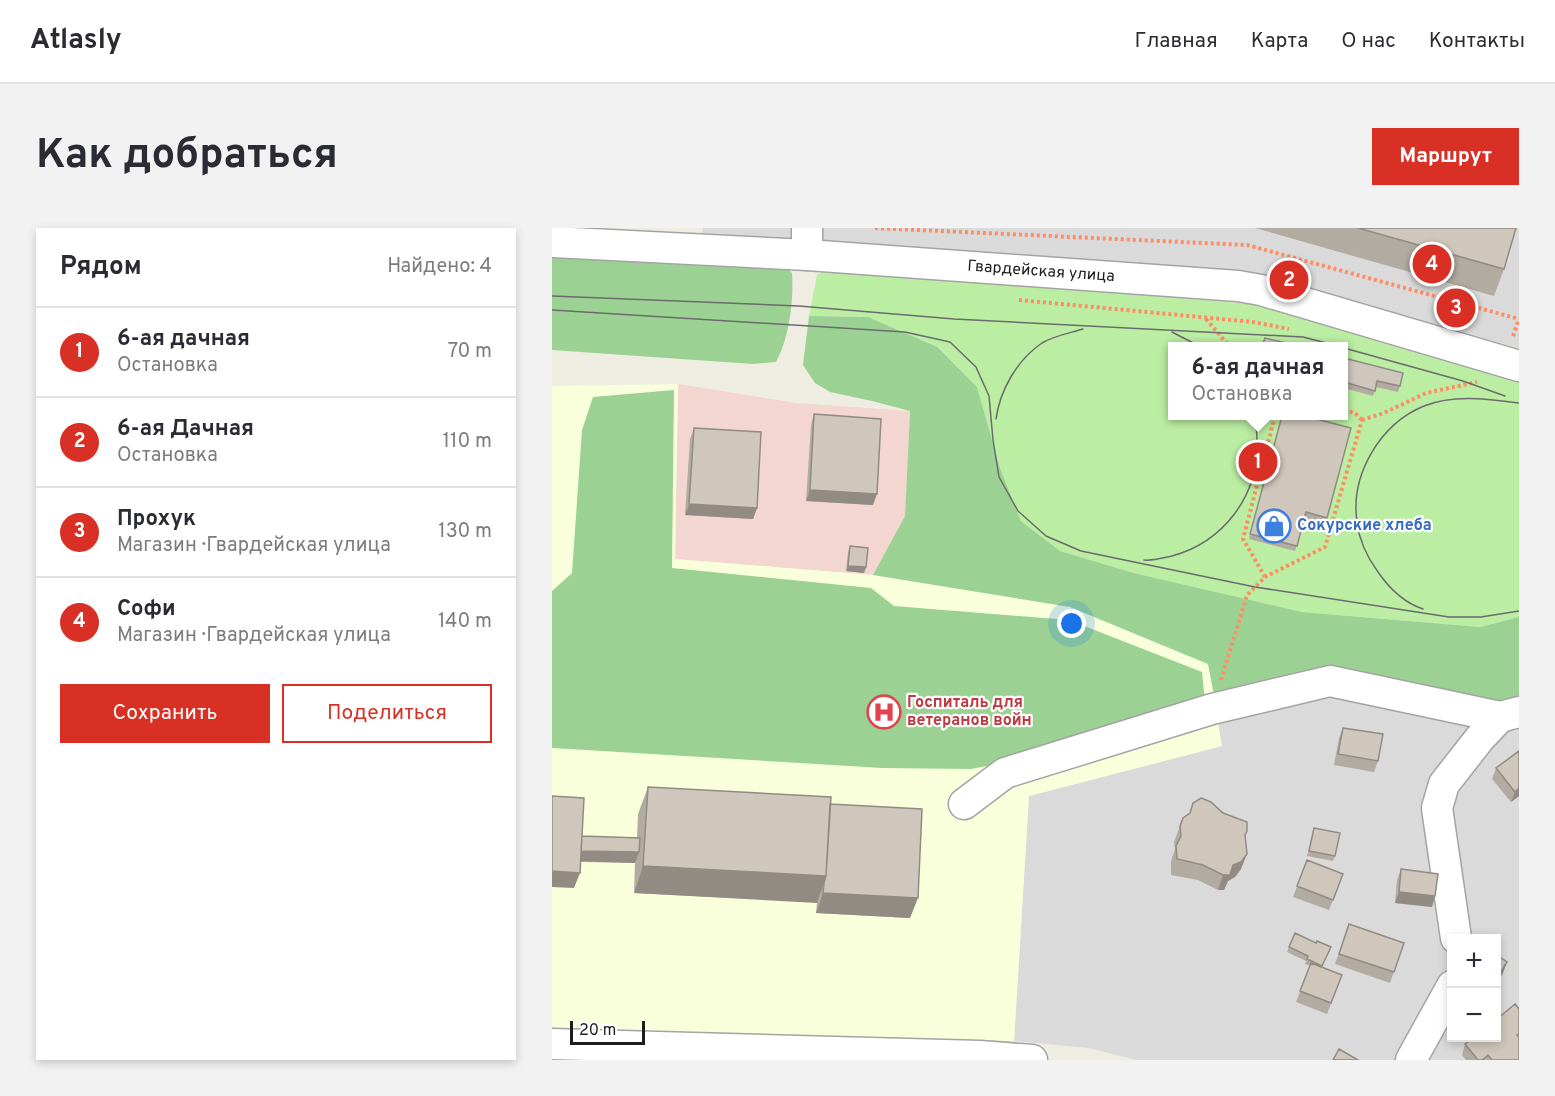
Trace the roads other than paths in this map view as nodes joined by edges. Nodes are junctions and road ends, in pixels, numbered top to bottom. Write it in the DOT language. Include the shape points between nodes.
graph roads {
  1 [pos="552,242"];
  2 [pos="807,242"];
  3 [pos="1519,366"];
  4 [pos="1509,715"];
  5 [pos="964,804"];
  6 [pos="1455,934"];
  7 [pos="1451,988"];
  8 [pos="552,1044"];
  9 [pos="1032,1060"];
  10 [pos="1411,1060"];
  1 -- 2 [label="street, Гвардейская улица"];
  2 -- 3 [label="street, Гвардейская улица" via="1250,288"];
  4 -- 5 [label="street" via="1330,681 1212,709 1005,773"];
  4 -- 6 [label="street" via="1480,738 1444,784 1437,808"];
  7 -- 10 [label="street"];
  8 -- 9 [label="street"];
}
